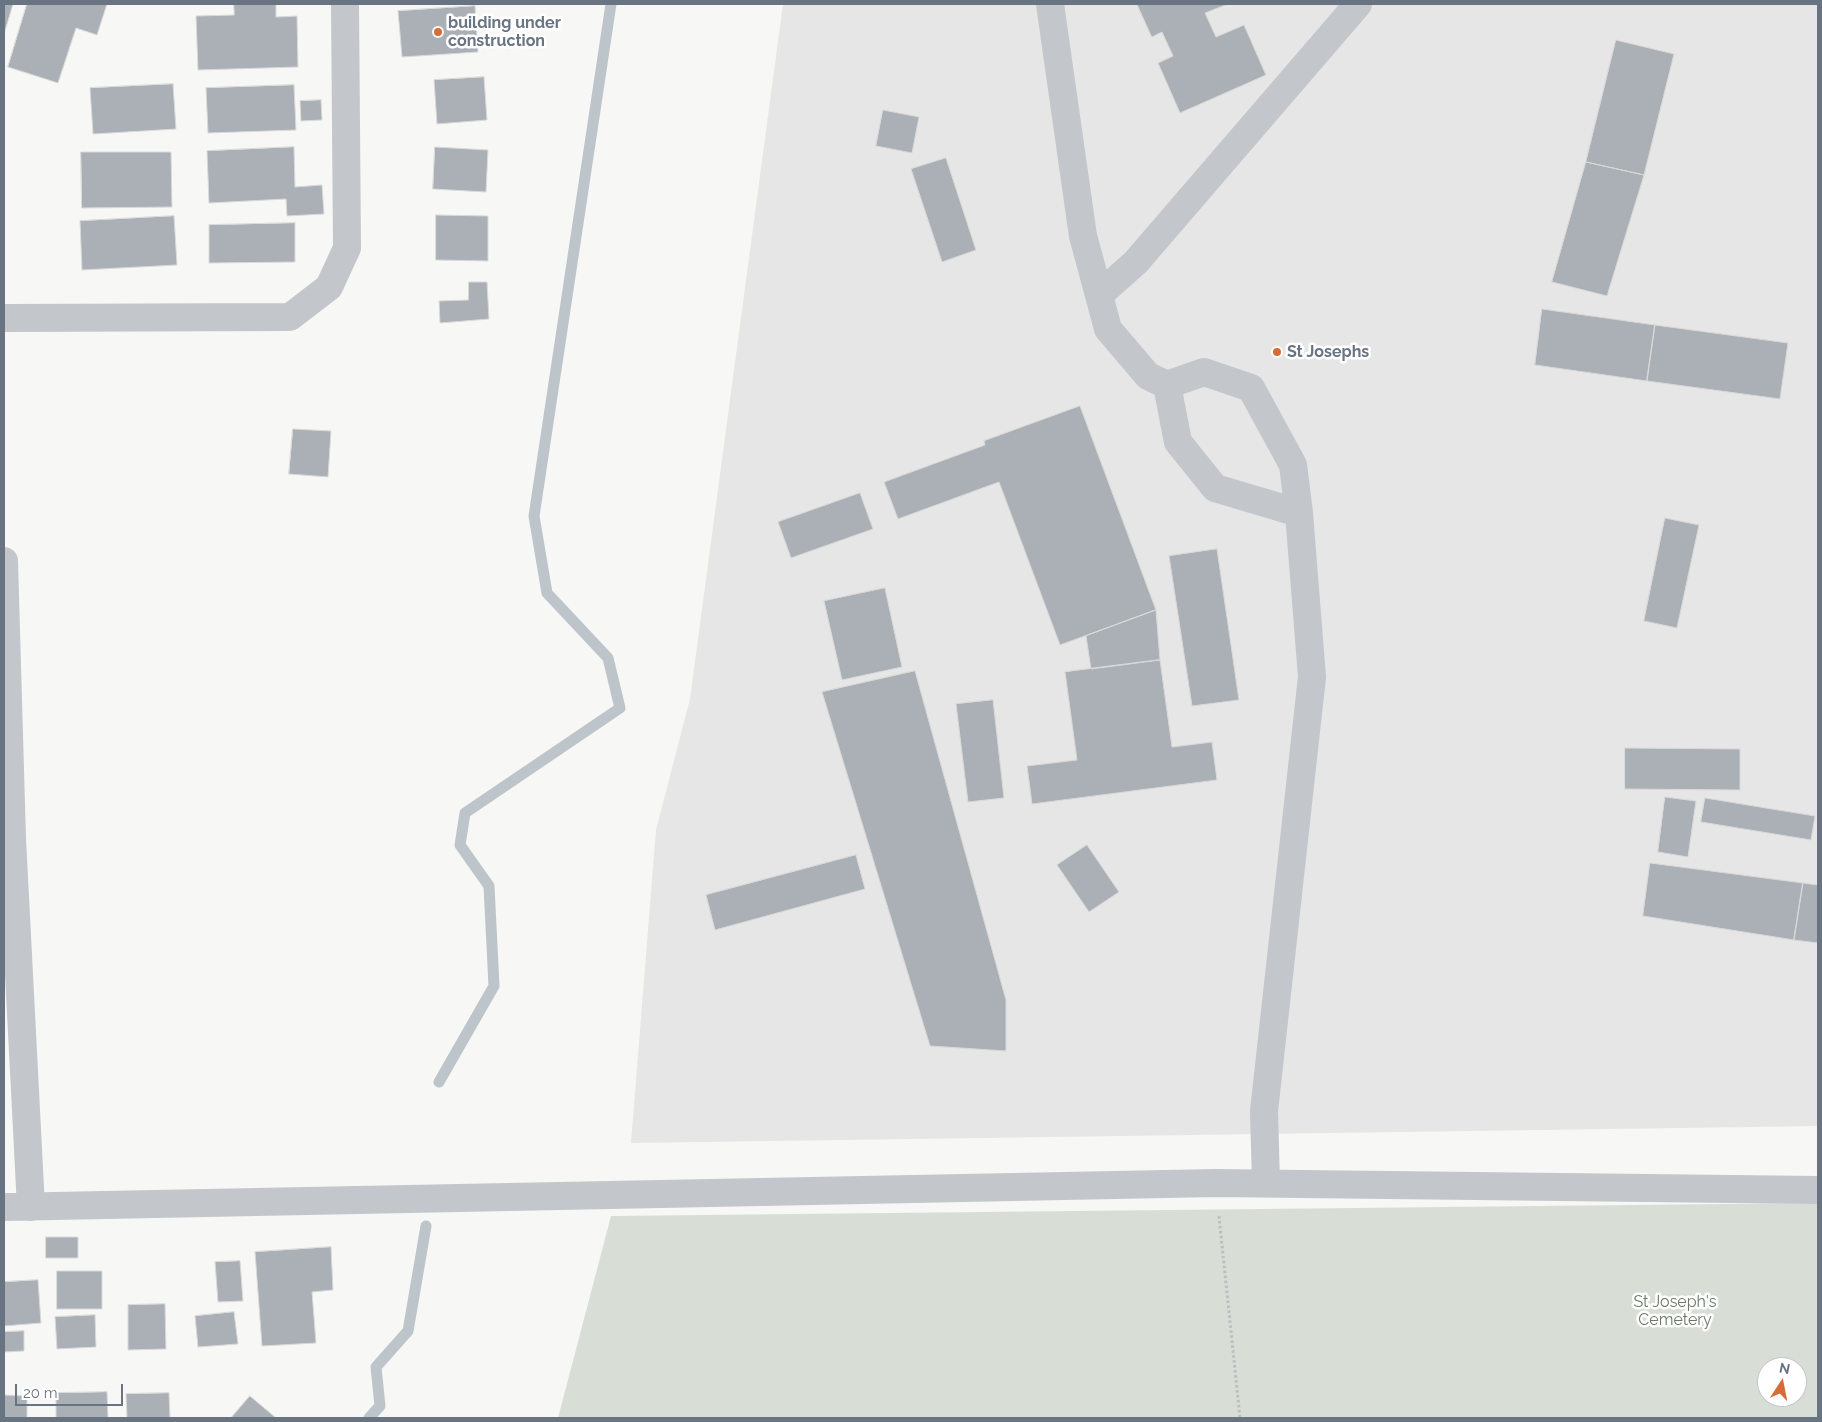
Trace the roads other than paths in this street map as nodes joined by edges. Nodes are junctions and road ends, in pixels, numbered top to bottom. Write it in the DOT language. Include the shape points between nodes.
graph roads {
  1 [pos="344,4"];
  2 [pos="1050,4"];
  3 [pos="1358,4"];
  4 [pos="1099,295"];
  5 [pos="4,318"];
  6 [pos="1167,385"];
  7 [pos="1299,513"];
  8 [pos="4,561"];
  9 [pos="8,838"];
  10 [pos="1266,1183"];
  11 [pos="1818,1190"];
  12 [pos="4,1207"];
  13 [pos="31,1207"];
  1 -- 5 [label="street" via="347,248 329,287 290,317"];
  2 -- 4 [label="street" via="1083,236"];
  3 -- 4 [label="street" via="1136,262"];
  4 -- 6 [label="street" via="1108,329 1148,376"];
  6 -- 7 [label="street" via="1178,442 1215,488"];
  6 -- 7 [label="street" via="1204,372 1251,388 1293,465"];
  7 -- 10 [label="street" via="1312,677 1264,1111"];
  8 -- 9 [label="street"];
  9 -- 13 [label="street"];
  10 -- 11 [label="street"];
  10 -- 13 [label="street"];
  12 -- 13 [label="street"];
}
